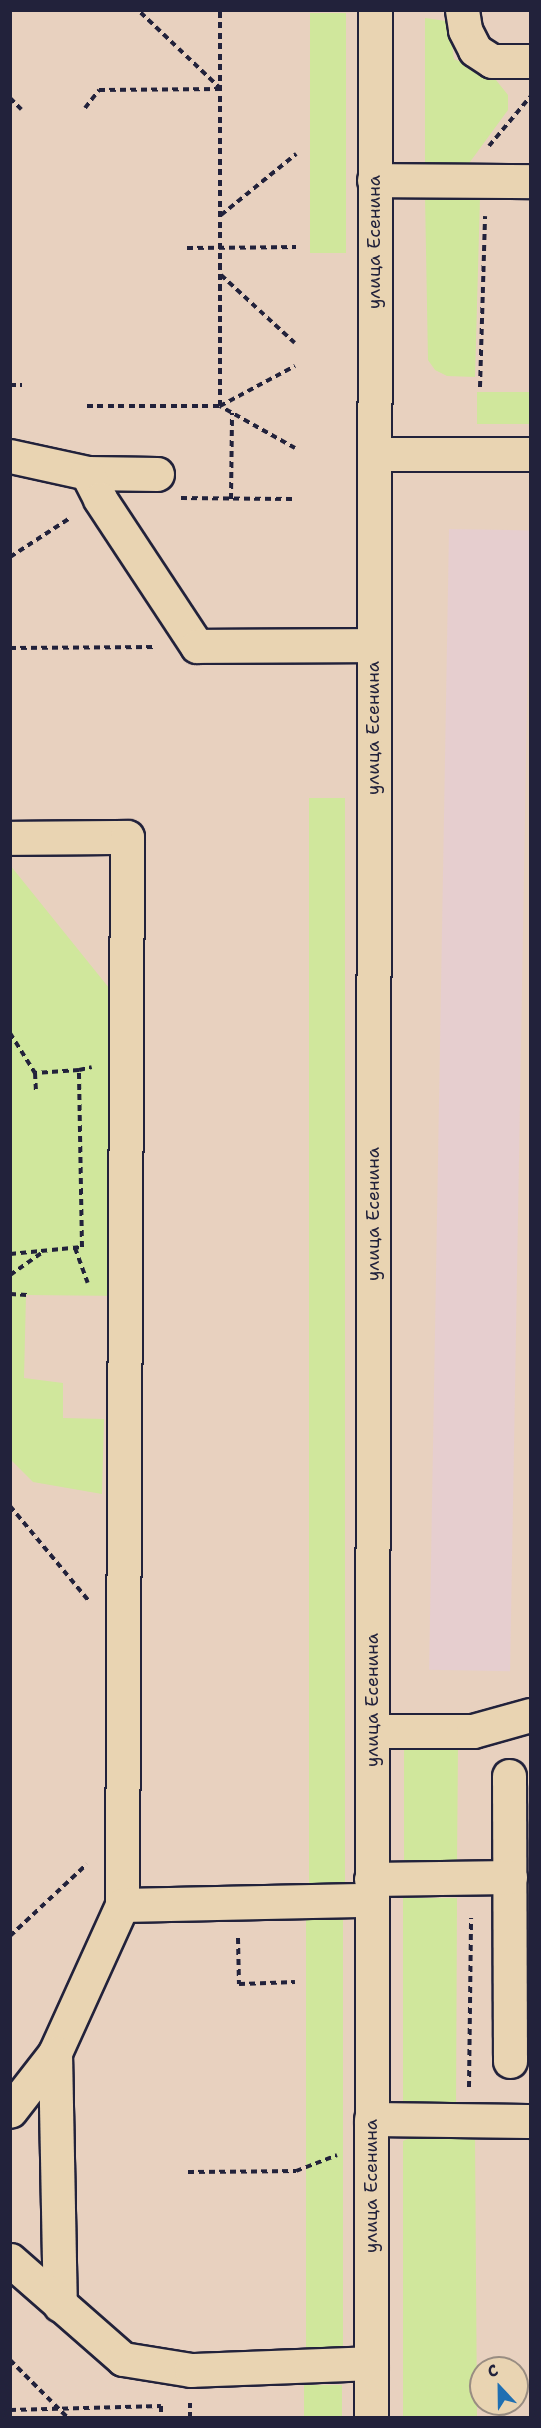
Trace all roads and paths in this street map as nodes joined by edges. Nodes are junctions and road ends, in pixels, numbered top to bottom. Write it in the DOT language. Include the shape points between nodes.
graph roads {
  1 [pos="138,10"];
  2 [pos="220,10"];
  3 [pos="375,10"];
  4 [pos="462,10"];
  5 [pos="531,61"];
  6 [pos="221,89"];
  7 [pos="531,96"];
  8 [pos="10,98"];
  9 [pos="85,108"];
  10 [pos="21,109"];
  11 [pos="296,154"];
  12 [pos="374,180"];
  13 [pos="486,181"];
  14 [pos="531,181"];
  15 [pos="220,215"];
  16 [pos="220,246"];
  17 [pos="296,247"];
  18 [pos="187,248"];
  19 [pos="220,274"];
  20 [pos="295,343"];
  21 [pos="295,366"];
  22 [pos="10,385"];
  23 [pos="22,385"];
  24 [pos="480,387"];
  25 [pos="87,406"];
  26 [pos="220,406"];
  27 [pos="232,413"];
  28 [pos="295,448"];
  29 [pos="374,454"];
  30 [pos="531,454"];
  31 [pos="10,456"];
  32 [pos="157,474"];
  33 [pos="93,486"];
  34 [pos="231,499"];
  35 [pos="294,499"];
  36 [pos="10,557"];
  37 [pos="373,645"];
  38 [pos="198,646"];
  39 [pos="10,648"];
  40 [pos="10,838"];
  41 [pos="10,1033"];
  42 [pos="35,1073"];
  43 [pos="36,1093"];
  44 [pos="75,1248"];
  45 [pos="43,1252"];
  46 [pos="10,1254"];
  47 [pos="10,1275"];
  48 [pos="89,1286"];
  49 [pos="10,1294"];
  50 [pos="27,1295"];
  51 [pos="10,1506"];
  52 [pos="93,1606"];
  53 [pos="531,1715"];
  54 [pos="372,1731"];
  55 [pos="510,1776"];
  56 [pos="123,1831"];
  57 [pos="472,1877"];
  58 [pos="510,1877"];
  59 [pos="371,1890"];
  60 [pos="237,1901"];
  61 [pos="122,1905"];
  62 [pos="10,1936"];
  63 [pos="520,1971"];
  64 [pos="295,1982"];
  65 [pos="55,2053"];
  66 [pos="510,2061"];
  67 [pos="10,2110"];
  68 [pos="371,2119"];
  69 [pos="469,2121"];
  70 [pos="531,2121"];
  71 [pos="296,2171"];
  72 [pos="188,2172"];
  73 [pos="10,2260"];
  74 [pos="60,2306"];
  75 [pos="10,2360"];
  76 [pos="371,2363"];
  77 [pos="161,2406"];
  78 [pos="60,2409"];
  79 [pos="10,2410"];
  80 [pos="61,2418"];
  81 [pos="68,2418"];
  82 [pos="371,2418"];
  1 -- 6 [label="path"];
  2 -- 6 [label="path"];
  3 -- 12 [label="street, улица Есенина"];
  4 -- 5 [label="street" via="465,30 475,50 492,61"];
  6 -- 9 [label="path" via="99,90"];
  6 -- 15 [label="path"];
  7 -- 13 [label="path" via="504,123 487,149"];
  8 -- 10 [label="path"];
  11 -- 15 [label="path"];
  12 -- 13 [label="street"];
  12 -- 29 [label="street, улица Есенина"];
  13 -- 14 [label="street"];
  13 -- 24 [label="path"];
  15 -- 16 [label="path"];
  16 -- 17 [label="path"];
  16 -- 18 [label="path"];
  16 -- 19 [label="path"];
  19 -- 20 [label="path"];
  19 -- 26 [label="path"];
  21 -- 26 [label="path"];
  22 -- 23 [label="path"];
  25 -- 26 [label="path"];
  26 -- 27 [label="path"];
  27 -- 28 [label="path"];
  27 -- 34 [label="path"];
  29 -- 30 [label="street"];
  29 -- 37 [label="street, улица Есенина"];
  31 -- 33 [label="street"];
  32 -- 33 [label="street"];
  32 -- 34 [label="path" via="166,498"];
  33 -- 36 [label="path"];
  33 -- 38 [label="street"];
  34 -- 35 [label="path"];
  37 -- 38 [label="street"];
  37 -- 54 [label="street, улица Есенина"];
  38 -- 39 [label="path"];
  40 -- 56 [label="street" via="127,837"];
  41 -- 42 [label="path"];
  42 -- 43 [label="path"];
  42 -- 44 [label="path" via="78,1070 82,1247"];
  44 -- 45 [label="path"];
  44 -- 48 [label="path"];
  45 -- 46 [label="path"];
  45 -- 47 [label="path"];
  49 -- 50 [label="path"];
  51 -- 52 [label="path"];
  53 -- 54 [label="street" via="473,1731"];
  54 -- 59 [label="street, улица Есенина"];
  55 -- 58 [label="street"];
  56 -- 61 [label="street"];
  56 -- 62 [label="path"];
  57 -- 58 [label="street"];
  57 -- 59 [label="street"];
  57 -- 69 [label="path"];
  58 -- 63 [label="street"];
  59 -- 60 [label="street"];
  59 -- 68 [label="street, улица Есенина"];
  60 -- 61 [label="street"];
  60 -- 64 [label="path" via="239,1984"];
  61 -- 65 [label="street"];
  63 -- 66 [label="street"];
  65 -- 67 [label="street"];
  65 -- 74 [label="street"];
  68 -- 69 [label="street"];
  68 -- 76 [label="street, улица Есенина"];
  69 -- 70 [label="street"];
  71 -- 72 [label="path"];
  73 -- 74 [label="street"];
  74 -- 76 [label="street" via="123,2359 132,2361 191,2370"];
  75 -- 78 [label="path"];
  76 -- 82 [label="street, улица Есенина"];
  77 -- 78 [label="path"];
  78 -- 79 [label="path"];
  78 -- 80 [label="path"];
  78 -- 81 [label="path"];
}
